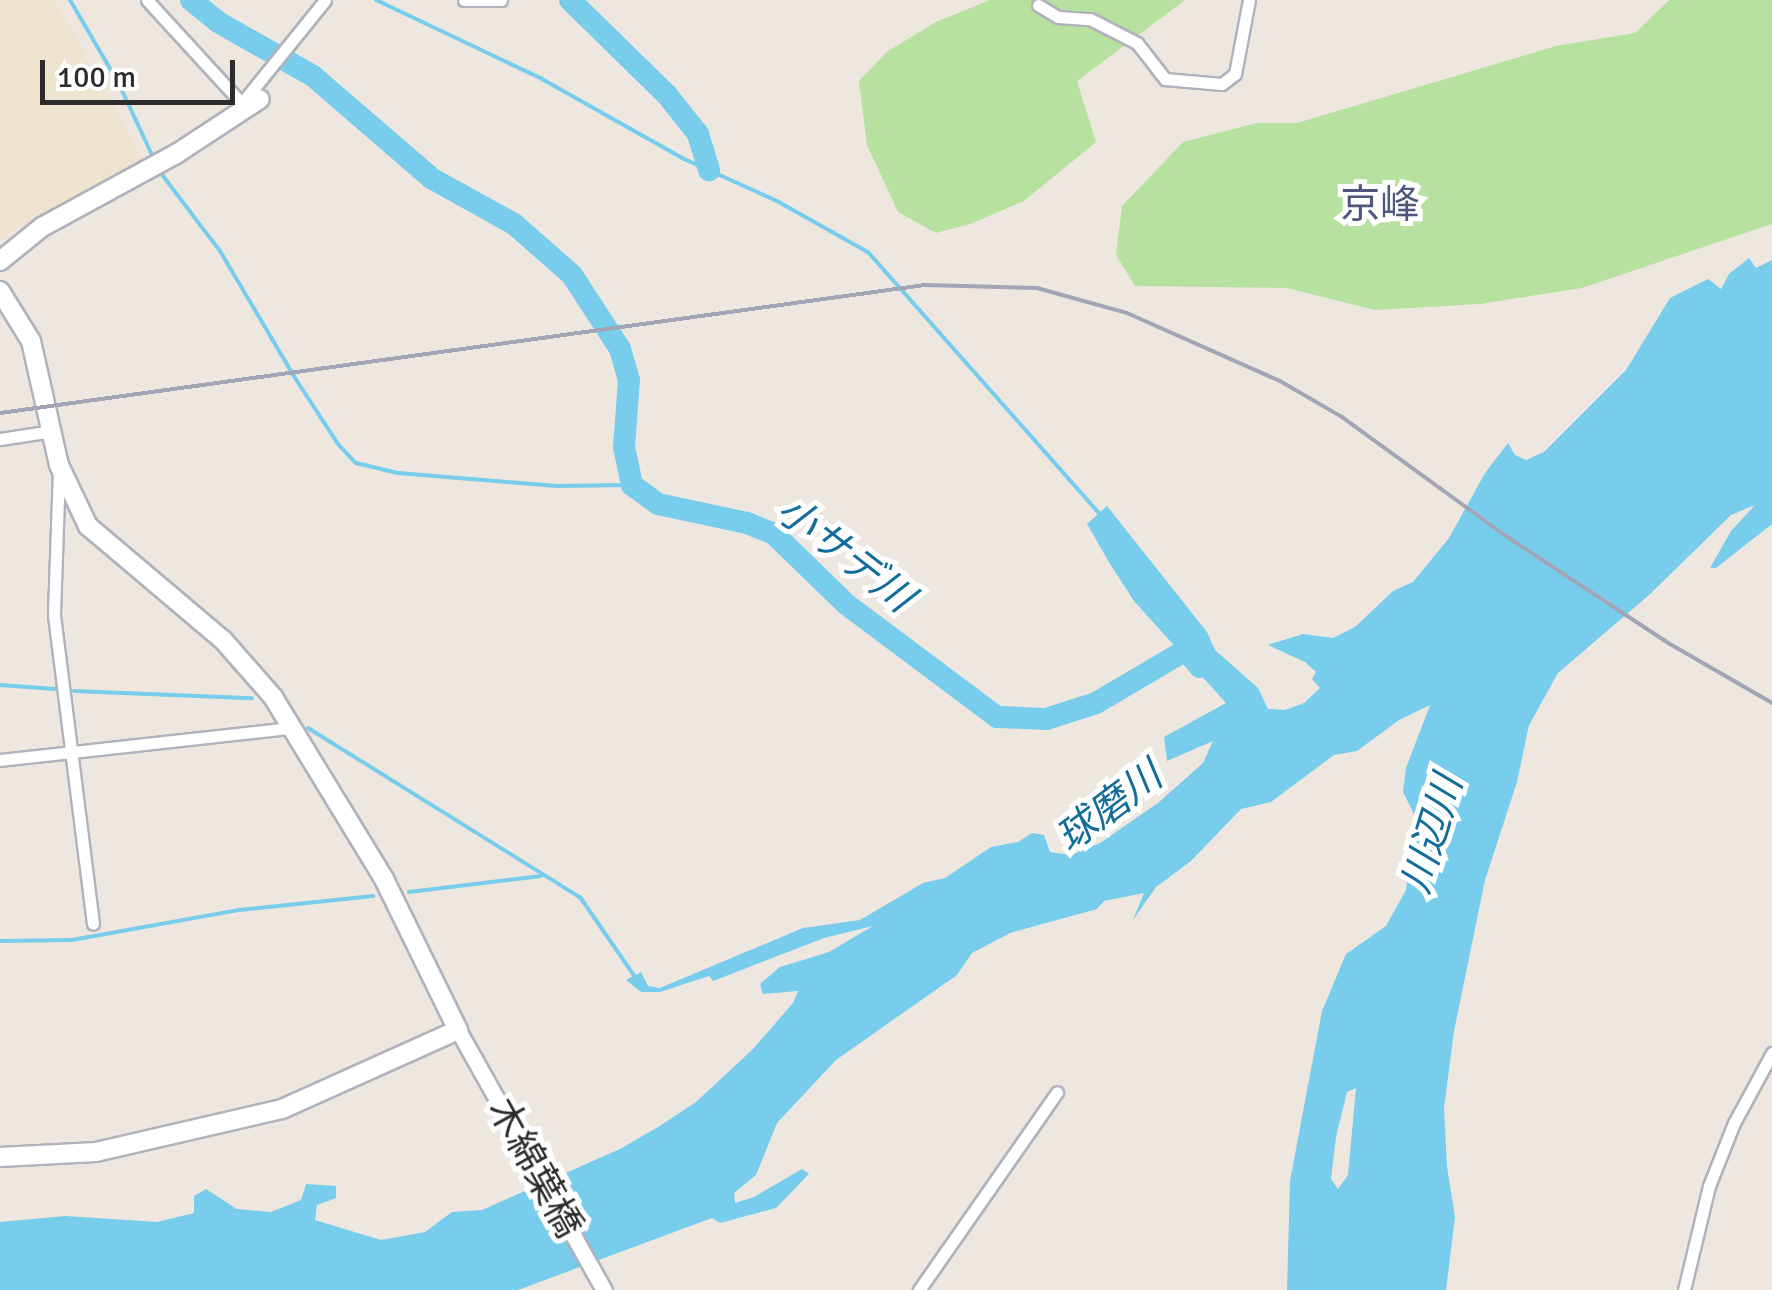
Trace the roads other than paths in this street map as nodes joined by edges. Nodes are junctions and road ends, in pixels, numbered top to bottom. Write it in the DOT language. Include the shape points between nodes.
graph roads {
  1 [pos="147,0"];
  2 [pos="324,0"];
  3 [pos="464,0"];
  4 [pos="501,0"];
  5 [pos="1249,0"];
  6 [pos="1038,4"];
  7 [pos="253,104"];
  8 [pos="0,261"];
  9 [pos="0,291"];
  10 [pos="52,432"];
  11 [pos="0,439"];
  12 [pos="60,466"];
  13 [pos="292,728"];
  14 [pos="74,751"];
  15 [pos="0,760"];
  16 [pos="94,924"];
  17 [pos="462,1038"];
  18 [pos="1772,1053"];
  19 [pos="1057,1092"];
  20 [pos="0,1157"];
  21 [pos="604,1290"];
  22 [pos="918,1290"];
  23 [pos="1684,1290"];
  1 -- 7 [label="street"];
  2 -- 7 [label="street" via="246,98"];
  3 -- 4 [label="street"];
  5 -- 6 [label="street" via="1235,74 1222,84 1165,78 1137,44 1090,19 1058,16"];
  7 -- 8 [label="main road" via="42,227"];
  9 -- 10 [label="main road" via="31,341"];
  10 -- 11 [label="street"];
  10 -- 12 [label="main road"];
  12 -- 13 [label="main road" via="88,526 223,640"];
  12 -- 14 [label="street" via="54,615"];
  13 -- 14 [label="street"];
  13 -- 17 [label="main road" via="384,879"];
  14 -- 15 [label="street"];
  14 -- 16 [label="street"];
  17 -- 20 [label="main road" via="282,1109 96,1152"];
  17 -- 21 [label="street, 木綿葉橋"];
  18 -- 23 [label="street" via="1709,1186"];
  19 -- 22 [label="street"];
}
